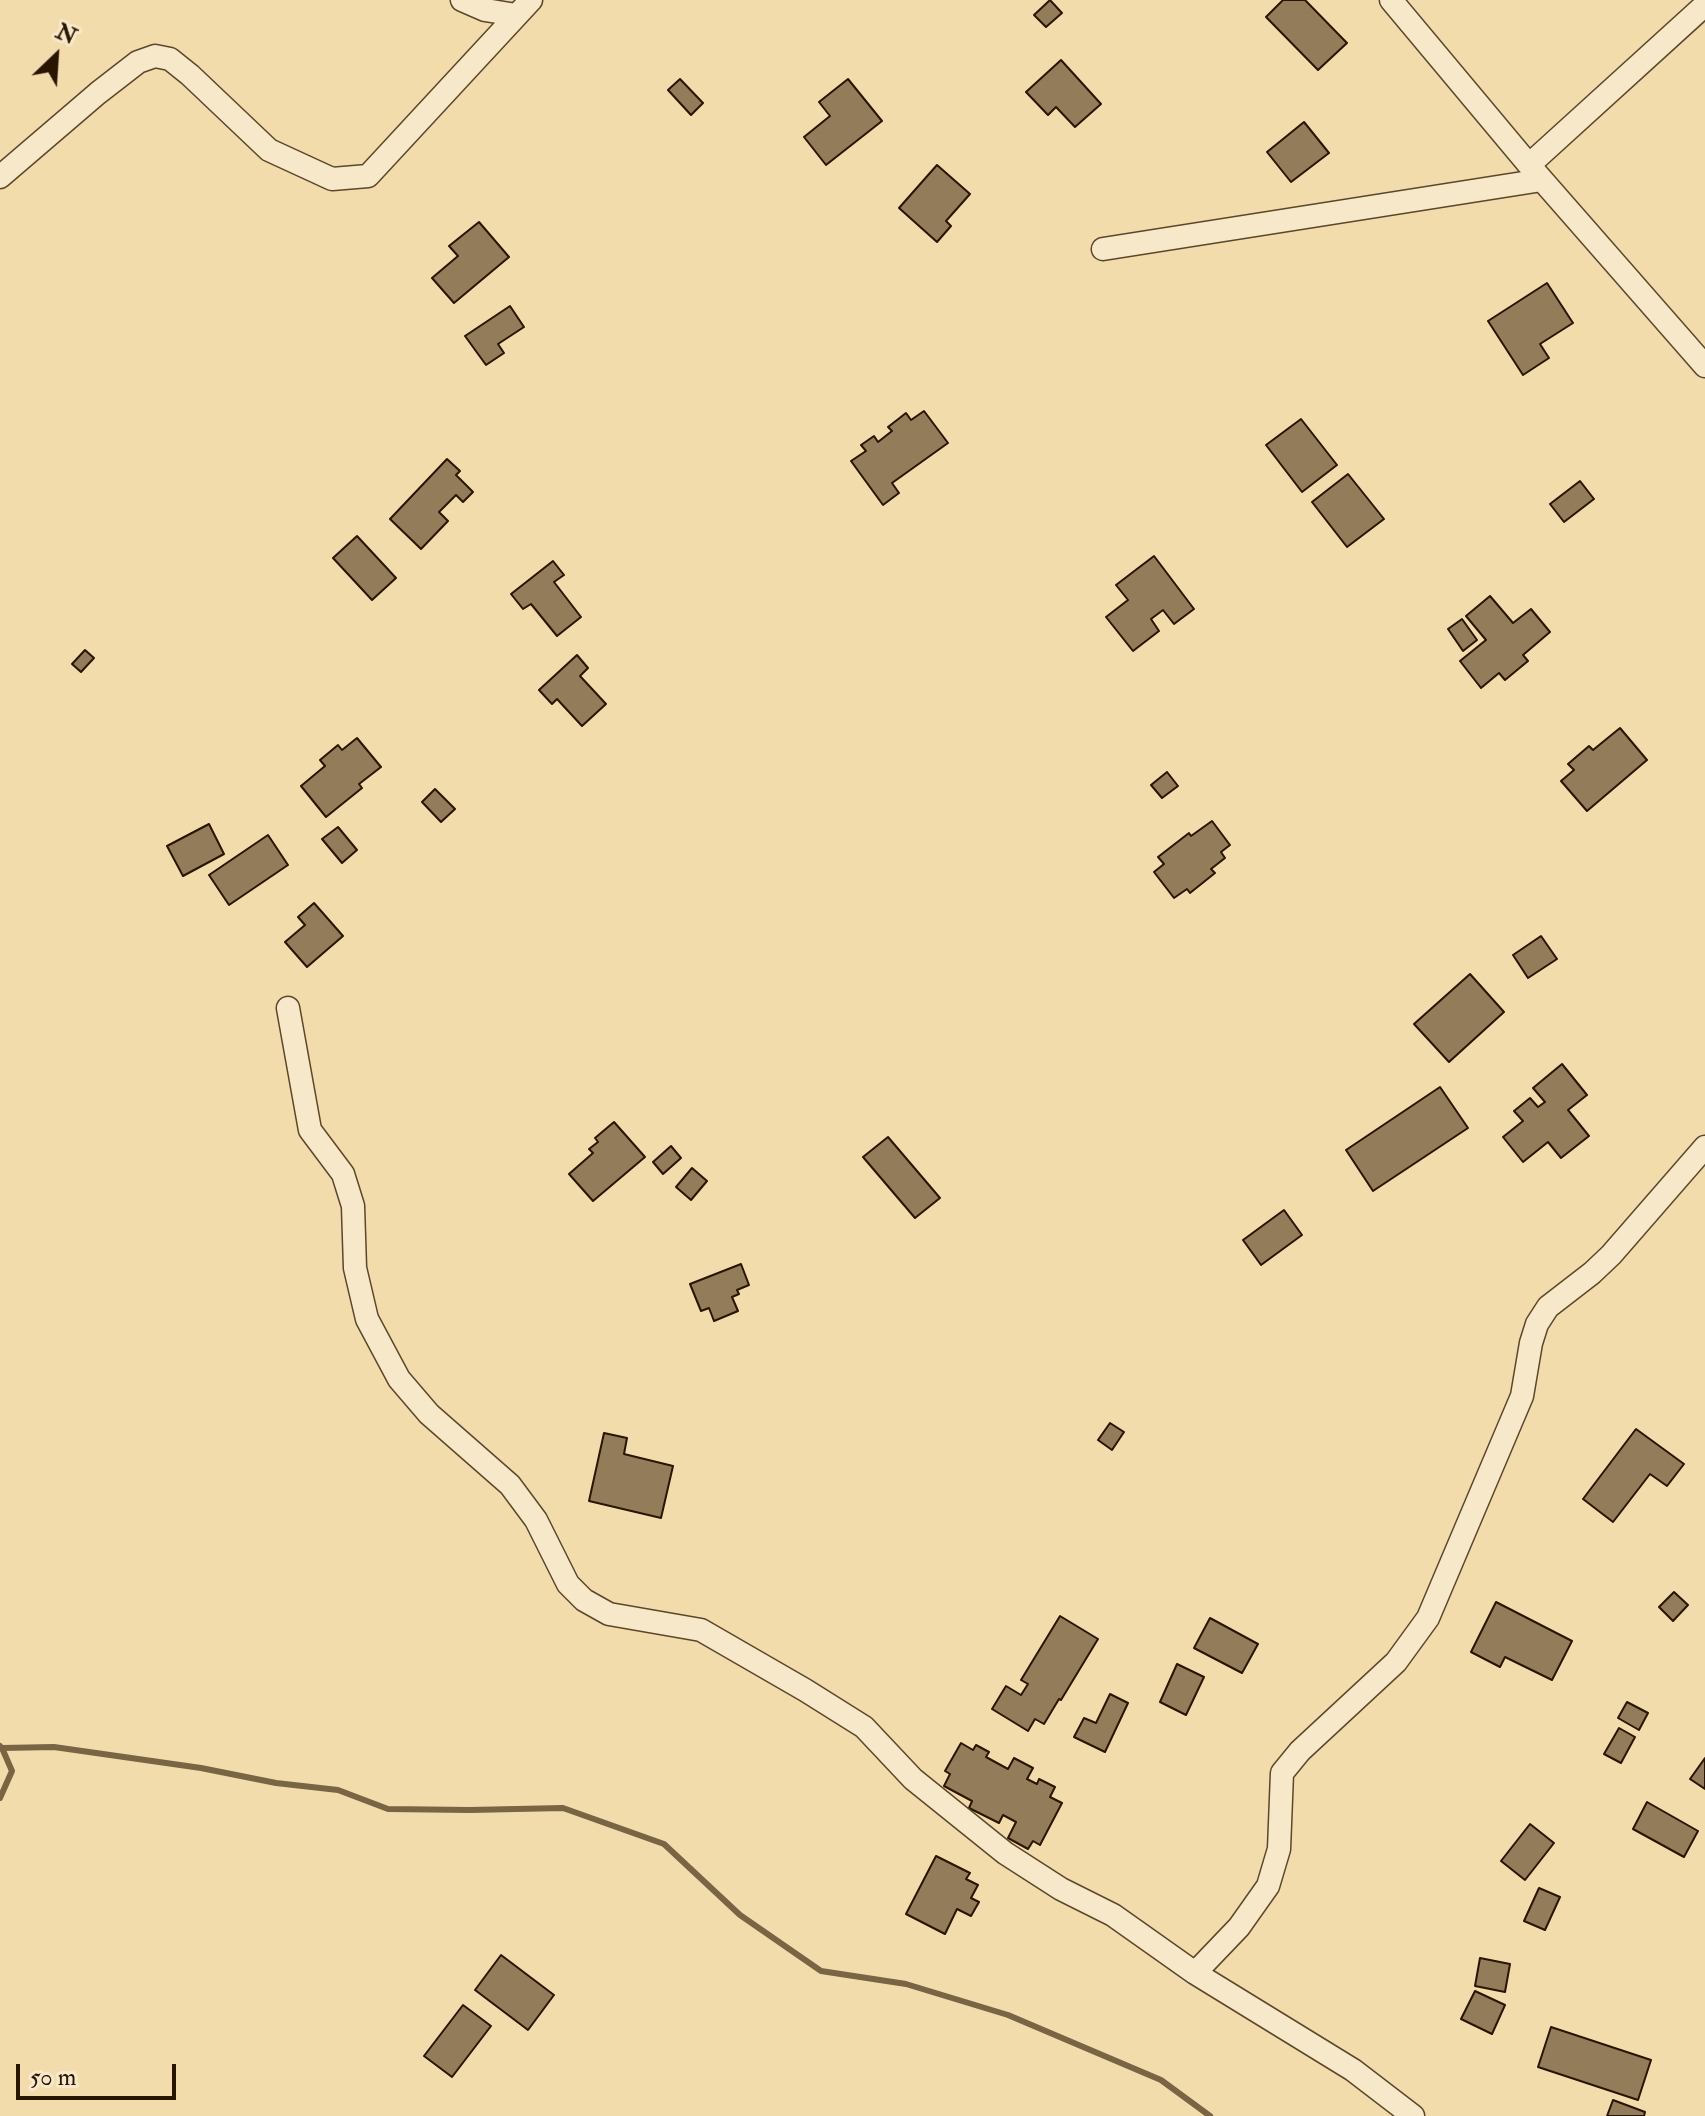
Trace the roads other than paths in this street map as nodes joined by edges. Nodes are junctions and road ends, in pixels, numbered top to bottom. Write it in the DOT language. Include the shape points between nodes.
graph roads {
  1 [pos="462,0"];
  2 [pos="1391,0"];
  3 [pos="1705,5"];
  4 [pos="523,8"];
  5 [pos="1535,173"];
  6 [pos="0,177"];
  7 [pos="1103,249"];
  8 [pos="1705,366"];
  9 [pos="288,1008"];
  10 [pos="1705,1147"];
  11 [pos="1195,1973"];
  12 [pos="1413,2116"];
  1 -- 4 [label="street" via="485,10"];
  2 -- 5 [label="street"];
  3 -- 5 [label="street"];
  4 -- 6 [label="street" via="368,176 332,179 269,150 190,75 170,59 155,56 138,62 98,93"];
  5 -- 7 [label="street"];
  5 -- 8 [label="street"];
  9 -- 11 [label="street" via="310,1130 343,1174 353,1206 355,1268 367,1319 399,1379 429,1414 510,1485 536,1520 568,1584 609,1614 701,1630 805,1690 864,1727 913,1779 1005,1853 1113,1915"];
  10 -- 11 [label="street" via="1611,1255 1548,1307 1537,1324 1522,1396 1428,1618 1396,1662 1282,1773 1279,1849 1268,1886 1239,1927"];
  11 -- 12 [label="street" via="1353,2070"];
}
